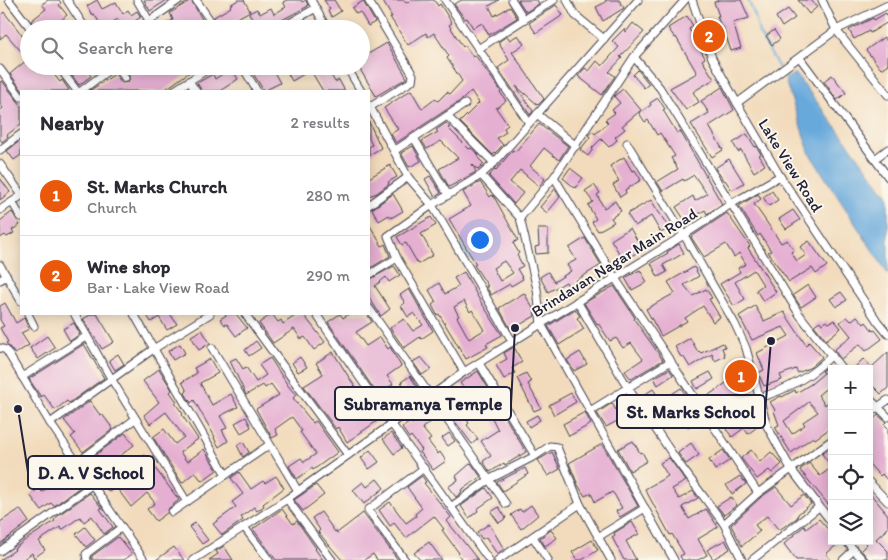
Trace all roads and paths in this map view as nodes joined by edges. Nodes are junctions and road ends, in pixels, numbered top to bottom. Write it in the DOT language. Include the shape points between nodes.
graph roads {
  1 [pos="10,0"];
  2 [pos="67,0"];
  3 [pos="137,0"];
  4 [pos="179,0"];
  5 [pos="196,0"];
  6 [pos="311,0"];
  7 [pos="368,0"];
  8 [pos="444,0"];
  9 [pos="512,0"];
  10 [pos="554,0"];
  11 [pos="567,0"];
  12 [pos="638,0"];
  13 [pos="685,0"];
  14 [pos="692,0"];
  15 [pos="822,0"];
  16 [pos="630,3"];
  17 [pos="888,5"];
  18 [pos="316,8"];
  19 [pos="524,19"];
  20 [pos="24,20"];
  21 [pos="80,20"];
  22 [pos="149,20"];
  23 [pos="151,20"];
  24 [pos="210,20"];
  25 [pos="295,20"];
  26 [pos="322,20"];
  27 [pos="836,30"];
  28 [pos="604,38"];
  29 [pos="478,49"];
  30 [pos="634,57"];
  31 [pos="800,58"];
  32 [pos="0,69"];
  33 [pos="64,75"];
  34 [pos="103,75"];
  35 [pos="122,75"];
  36 [pos="199,75"];
  37 [pos="247,75"];
  38 [pos="351,75"];
  39 [pos="125,78"];
  40 [pos="189,81"];
  41 [pos="75,90"];
  42 [pos="82,90"];
  43 [pos="175,90"];
  44 [pos="195,90"];
  45 [pos="256,90"];
  46 [pos="360,90"];
  47 [pos="888,95"];
  48 [pos="20,96"];
  49 [pos="465,104"];
  50 [pos="738,104"];
  51 [pos="370,105"];
  52 [pos="370,108"];
  53 [pos="537,114"];
  54 [pos="447,116"];
  55 [pos="529,123"];
  56 [pos="20,135"];
  57 [pos="414,138"];
  58 [pos="627,143"];
  59 [pos="576,146"];
  60 [pos="888,149"];
  61 [pos="0,150"];
  62 [pos="394,151"];
  63 [pos="876,158"];
  64 [pos="494,163"];
  65 [pos="0,164"];
  66 [pos="481,175"];
  67 [pos="780,176"];
  68 [pos="554,177"];
  69 [pos="888,177"];
  70 [pos="408,178"];
  71 [pos="20,194"];
  72 [pos="448,195"];
  73 [pos="20,196"];
  74 [pos="12,202"];
  75 [pos="370,204"];
  76 [pos="731,204"];
  77 [pos="432,205"];
  78 [pos="0,210"];
  79 [pos="20,215"];
  80 [pos="520,218"];
  81 [pos="684,235"];
  82 [pos="397,258"];
  83 [pos="0,265"];
  84 [pos="370,274"];
  85 [pos="3,278"];
  86 [pos="615,278"];
  87 [pos="20,296"];
  88 [pos="577,301"];
  89 [pos="370,309"];
  90 [pos="28,315"];
  91 [pos="75,315"];
  92 [pos="135,315"];
  93 [pos="208,315"];
  94 [pos="246,315"];
  95 [pos="317,315"];
  96 [pos="541,324"];
  97 [pos="34,326"];
  98 [pos="888,334"];
  99 [pos="87,336"];
  100 [pos="512,341"];
  101 [pos="0,348"];
  102 [pos="155,348"];
  103 [pos="212,348"];
  104 [pos="832,355"];
  105 [pos="670,361"];
  106 [pos="479,363"];
  107 [pos="839,365"];
  108 [pos="464,372"];
  109 [pos="22,377"];
  110 [pos="112,380"];
  111 [pos="628,388"];
  112 [pos="430,396"];
  113 [pos="758,398"];
  114 [pos="888,400"];
  115 [pos="873,402"];
  116 [pos="879,408"];
  117 [pos="590,411"];
  118 [pos="873,411"];
  119 [pos="888,417"];
  120 [pos="135,419"];
  121 [pos="50,422"];
  122 [pos="391,423"];
  123 [pos="828,443"];
  124 [pos="269,445"];
  125 [pos="348,456"];
  126 [pos="535,456"];
  127 [pos="78,462"];
  128 [pos="424,468"];
  129 [pos="791,469"];
  130 [pos="226,475"];
  131 [pos="490,479"];
  132 [pos="94,484"];
  133 [pos="873,486"];
  134 [pos="298,490"];
  135 [pos="758,493"];
  136 [pos="287,499"];
  137 [pos="186,502"];
  138 [pos="888,502"];
  139 [pos="506,504"];
  140 [pos="580,504"];
  141 [pos="452,506"];
  142 [pos="819,507"];
  143 [pos="645,508"];
  144 [pos="172,512"];
  145 [pos="828,518"];
  146 [pos="724,524"];
  147 [pos="122,527"];
  148 [pos="244,527"];
  149 [pos="533,537"];
  150 [pos="598,538"];
  151 [pos="850,545"];
  152 [pos="854,550"];
  153 [pos="0,551"];
  154 [pos="87,560"];
  155 [pos="144,560"];
  156 [pos="193,560"];
  157 [pos="269,560"];
  158 [pos="332,560"];
  159 [pos="405,560"];
  160 [pos="489,560"];
  161 [pos="498,560"];
  162 [pos="548,560"];
  163 [pos="611,560"];
  164 [pos="674,560"];
  165 [pos="742,560"];
  166 [pos="752,560"];
  167 [pos="843,560"];
  168 [pos="863,560"];
  1 -- 20 [label="street"];
  2 -- 21 [label="street"];
  3 -- 22 [label="street"];
  4 -- 23 [label="street"];
  5 -- 24 [label="street"];
  6 -- 18 [label="street"];
  7 -- 51 [label="street" via="414,75 410,82"];
  8 -- 29 [label="street"];
  9 -- 19 [label="street"];
  10 -- 19 [label="street"];
  11 -- 28 [label="street" via="575,15"];
  12 -- 16 [label="street"];
  13 -- 30 [label="street"];
  14 -- 50 [label="street, Lake View Road" via="712,58"];
  15 -- 27 [label="street"];
  16 -- 28 [label="street"];
  17 -- 27 [label="street"];
  18 -- 25 [label="street"];
  18 -- 26 [label="street"];
  19 -- 29 [label="street"];
  27 -- 31 [label="street"];
  27 -- 47 [label="street"];
  28 -- 53 [label="street"];
  29 -- 55 [label="street"];
  30 -- 59 [label="street"];
  30 -- 76 [label="street" via="660,88"];
  31 -- 50 [label="street"];
  31 -- 63 [label="street"];
  32 -- 48 [label="street"];
  33 -- 41 [label="street"];
  34 -- 42 [label="street"];
  35 -- 39 [label="street"];
  36 -- 40 [label="street"];
  37 -- 45 [label="street"];
  38 -- 46 [label="street"];
  40 -- 43 [label="street"];
  40 -- 44 [label="street"];
  49 -- 54 [label="street"];
  50 -- 67 [label="street, Lake View Road"];
  52 -- 62 [label="street"];
  53 -- 55 [label="street"];
  53 -- 59 [label="street"];
  54 -- 57 [label="street"];
  54 -- 64 [label="street"];
  55 -- 64 [label="street"];
  56 -- 61 [label="street"];
  57 -- 62 [label="street"];
  57 -- 72 [label="street"];
  58 -- 81 [label="street"];
  59 -- 68 [label="street"];
  60 -- 63 [label="street"];
  62 -- 70 [label="street"];
  63 -- 69 [label="street"];
  64 -- 66 [label="street"];
  65 -- 71 [label="street"];
  66 -- 72 [label="street"];
  66 -- 80 [label="street"];
  67 -- 76 [label="street, Brindavan Nagar Main Road"];
  67 -- 98 [label="street, Lake View Road"];
  68 -- 80 [label="street"];
  68 -- 86 [label="street"];
  70 -- 75 [label="street"];
  70 -- 77 [label="street"];
  72 -- 77 [label="street"];
  73 -- 74 [label="street"];
  74 -- 78 [label="street"];
  74 -- 79 [label="street"];
  76 -- 81 [label="street, Brindavan Nagar Main Road"];
  76 -- 104 [label="street" via="799,314"];
  77 -- 82 [label="street" via="388,236"];
  77 -- 100 [label="street"];
  80 -- 96 [label="street" via="537,289"];
  81 -- 86 [label="street, Brindavan Nagar Main Road"];
  81 -- 113 [label="street" via="746,348"];
  82 -- 84 [label="street"];
  82 -- 108 [label="street"];
  83 -- 85 [label="street"];
  85 -- 87 [label="street"];
  86 -- 88 [label="street, Brindavan Nagar Main Road"];
  86 -- 105 [label="street"];
  88 -- 96 [label="street, Brindavan Nagar Main Road"];
  88 -- 111 [label="street"];
  89 -- 112 [label="street"];
  90 -- 97 [label="street"];
  91 -- 99 [label="street"];
  92 -- 102 [label="street"];
  93 -- 102 [label="street"];
  94 -- 125 [label="street"];
  95 -- 122 [label="street"];
  96 -- 100 [label="street, Brindavan Nagar Main Road"];
  96 -- 117 [label="street"];
  99 -- 109 [label="street"];
  99 -- 110 [label="street"];
  100 -- 106 [label="street, Brindavan Nagar Main Road"];
  101 -- 109 [label="street" via="6,350"];
  102 -- 110 [label="street"];
  102 -- 130 [label="street"];
  103 -- 124 [label="street"];
  104 -- 107 [label="street"];
  104 -- 113 [label="street" via="801,380"];
  105 -- 111 [label="street"];
  105 -- 135 [label="street"];
  106 -- 108 [label="street, Brindavan Nagar Main Road"];
  106 -- 126 [label="street"];
  108 -- 112 [label="street, Brindavan Nagar Main Road"];
  109 -- 121 [label="street"];
  110 -- 120 [label="street"];
  110 -- 121 [label="street"];
  111 -- 117 [label="street"];
  111 -- 146 [label="street"];
  112 -- 122 [label="street, Brindavan Nagar Main Road"];
  112 -- 131 [label="street"];
  113 -- 129 [label="street" via="766,426"];
  114 -- 116 [label="street"];
  115 -- 116 [label="street"];
  116 -- 118 [label="street"];
  116 -- 119 [label="street"];
  117 -- 143 [label="street"];
  120 -- 127 [label="street"];
  120 -- 137 [label="street"];
  121 -- 127 [label="street"];
  122 -- 125 [label="street, Brindavan Nagar Main Road"];
  122 -- 128 [label="street"];
  123 -- 129 [label="street"];
  124 -- 130 [label="street"];
  124 -- 134 [label="street"];
  125 -- 134 [label="street, Brindavan Nagar Main Road"];
  126 -- 131 [label="street"];
  126 -- 140 [label="street" via="550,446 557,447"];
  127 -- 132 [label="street"];
  128 -- 141 [label="street"];
  128 -- 159 [label="street" via="368,510"];
  129 -- 135 [label="street"];
  129 -- 142 [label="street"];
  130 -- 137 [label="street"];
  131 -- 139 [label="street"];
  131 -- 141 [label="street"];
  132 -- 147 [label="street"];
  132 -- 153 [label="street"];
  133 -- 138 [label="street"];
  134 -- 136 [label="street, Brindavan Nagar Main Road"];
  135 -- 146 [label="street"];
  136 -- 148 [label="street, Brindavan Nagar Main Road"];
  136 -- 158 [label="street"];
  137 -- 144 [label="street"];
  140 -- 149 [label="street"];
  140 -- 150 [label="street"];
  141 -- 160 [label="street"];
  142 -- 145 [label="street"];
  142 -- 166 [label="street"];
  143 -- 150 [label="street"];
  143 -- 164 [label="street"];
  146 -- 165 [label="street"];
  147 -- 154 [label="street" via="86,554"];
  147 -- 155 [label="street"];
  148 -- 156 [label="street, Brindavan Nagar Main Road"];
  148 -- 157 [label="street"];
  149 -- 161 [label="street"];
  149 -- 162 [label="street"];
  150 -- 163 [label="street"];
  151 -- 152 [label="street"];
  152 -- 167 [label="street"];
  152 -- 168 [label="street"];
}
